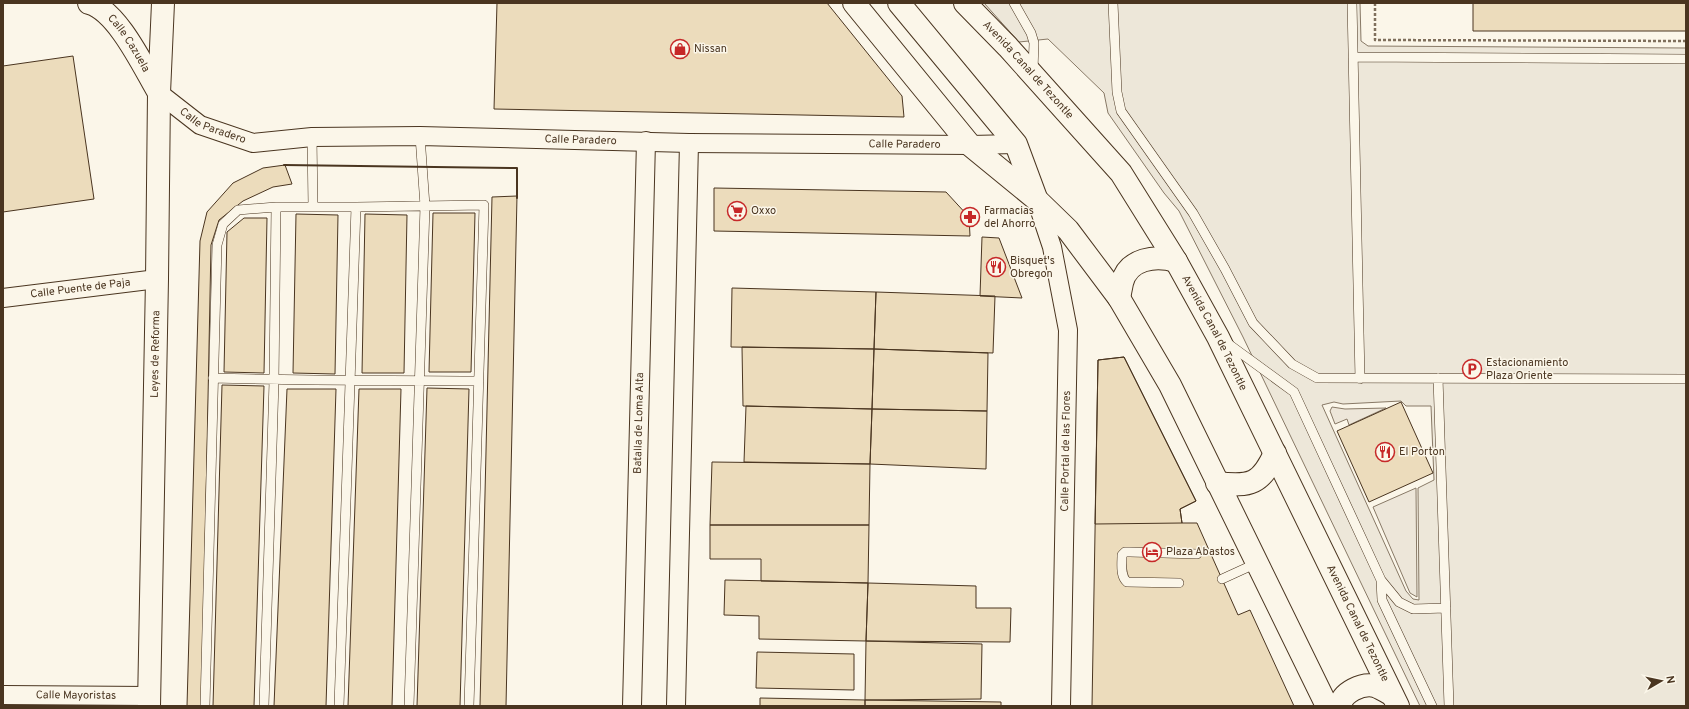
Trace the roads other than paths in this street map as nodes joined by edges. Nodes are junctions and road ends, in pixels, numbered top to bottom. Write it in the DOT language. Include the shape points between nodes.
graph roads {
  1 [pos="89,3"];
  2 [pos="163,3"];
  3 [pos="854,3"];
  4 [pos="899,3"];
  5 [pos="965,3"];
  6 [pos="1014,3"];
  7 [pos="1113,3"];
  8 [pos="1352,3"];
  9 [pos="1353,58"];
  10 [pos="1686,59"];
  11 [pos="1033,75"];
  12 [pos="159,93"];
  13 [pos="420,136"];
  14 [pos="312,137"];
  15 [pos="646,141"];
  16 [pos="689,143"];
  17 [pos="1016,144"];
  18 [pos="970,145"];
  19 [pos="1036,199"];
  20 [pos="425,206"];
  21 [pos="276,207"];
  22 [pos="313,207"];
  23 [pos="356,207"];
  24 [pos="1176,261"];
  25 [pos="157,279"];
  26 [pos="3,298"];
  27 [pos="1120,298"];
  28 [pos="1218,337"];
  29 [pos="213,378"];
  30 [pos="1360,378"];
  31 [pos="1438,378"];
  32 [pos="1686,379"];
  33 [pos="274,380"];
  34 [pos="350,380"];
  35 [pos="419,380"];
  36 [pos="479,381"];
  37 [pos="1275,453"];
  38 [pos="1217,483"];
  39 [pos="1197,554"];
  40 [pos="1257,563"];
  41 [pos="1222,579"];
  42 [pos="1381,580"];
  43 [pos="1179,583"];
  44 [pos="1446,608"];
  45 [pos="3,695"];
  46 [pos="1395,700"];
  47 [pos="149,701"];
  48 [pos="205,706"];
  49 [pos="264,706"];
  50 [pos="339,706"];
  51 [pos="409,706"];
  52 [pos="468,706"];
  53 [pos="632,706"];
  54 [pos="676,706"];
  55 [pos="1061,706"];
  56 [pos="1327,706"];
  57 [pos="1340,706"];
  58 [pos="1432,706"];
  59 [pos="1449,706"];
  1 -- 12 [label="main road, Calle Cazuela" via="112,18 131,44"];
  2 -- 12 [label="main road, Leyes de Reforma"];
  3 -- 18 [label="main road"];
  4 -- 17 [label="main road"];
  5 -- 11 [label="main road, Avenida Canal de Tezontle"];
  6 -- 11 [label="lane" via="1034,43"];
  7 -- 30 [label="lane" via="1117,92 1121,111 1193,213 1252,323 1292,364 1317,378"];
  8 -- 9 [label="lane"];
  9 -- 10 [label="lane"];
  9 -- 30 [label="lane"];
  11 -- 24 [label="main road, Avenida Canal de Tezontle" via="1121,173"];
  12 -- 14 [label="street, Calle Paradero" via="200,125 253,142"];
  12 -- 25 [label="main road, Leyes de Reforma"];
  13 -- 14 [label="street, Calle Paradero"];
  13 -- 15 [label="street, Calle Paradero"];
  13 -- 20 [label="lane"];
  14 -- 22 [label="lane"];
  15 -- 16 [label="street, Calle Paradero"];
  15 -- 53 [label="street, Batalla de Loma Alta"];
  16 -- 18 [label="street, Calle Paradero"];
  16 -- 54 [label="street"];
  17 -- 18 [label="street, Calle Paradero"];
  17 -- 19 [label="main road"];
  18 -- 19 [label="main road"];
  19 -- 27 [label="main road" via="1068,230"];
  19 -- 55 [label="street, Calle Portal de las Flores" via="1052,247 1068,330"];
  20 -- 23 [label="lane"];
  20 -- 35 [label="lane"];
  20 -- 36 [label="lane" via="484,204"];
  21 -- 22 [label="lane"];
  21 -- 29 [label="lane" via="238,210 223,224 217,245"];
  21 -- 33 [label="lane"];
  22 -- 23 [label="lane"];
  23 -- 34 [label="lane"];
  24 -- 27 [label="main road" via="1163,257 1144,259 1130,269 1122,281"];
  24 -- 28 [label="main road, Avenida Canal de Tezontle"];
  25 -- 26 [label="street, Calle Puente de Paja"];
  25 -- 47 [label="main road, Leyes de Reforma"];
  27 -- 38 [label="main road" via="1170,385"];
  28 -- 37 [label="main road, Avenida Canal de Tezontle"];
  28 -- 42 [label="lane" via="1294,392"];
  29 -- 33 [label="lane"];
  29 -- 48 [label="lane"];
  30 -- 31 [label="lane"];
  31 -- 32 [label="lane"];
  31 -- 44 [label="lane"];
  33 -- 34 [label="lane"];
  33 -- 49 [label="lane"];
  34 -- 35 [label="lane"];
  34 -- 50 [label="lane"];
  35 -- 36 [label="lane"];
  35 -- 51 [label="lane"];
  36 -- 52 [label="lane"];
  37 -- 38 [label="main road" via="1263,475 1253,481 1237,485"];
  37 -- 46 [label="main road, Avenida Canal de Tezontle"];
  38 -- 40 [label="main road"];
  39 -- 43 [label="lane" via="1125,552 1122,555 1122,575 1127,582"];
  40 -- 41 [label="lane"];
  40 -- 56 [label="main road"];
  42 -- 44 [label="lane" via="1400,602 1413,609"];
  42 -- 58 [label="lane" via="1382,600"];
  44 -- 59 [label="lane"];
  45 -- 47 [label="street, Calle Mayoristas"];
  46 -- 57 [label="main road" via="1375,686 1360,686 1349,692"];
}
